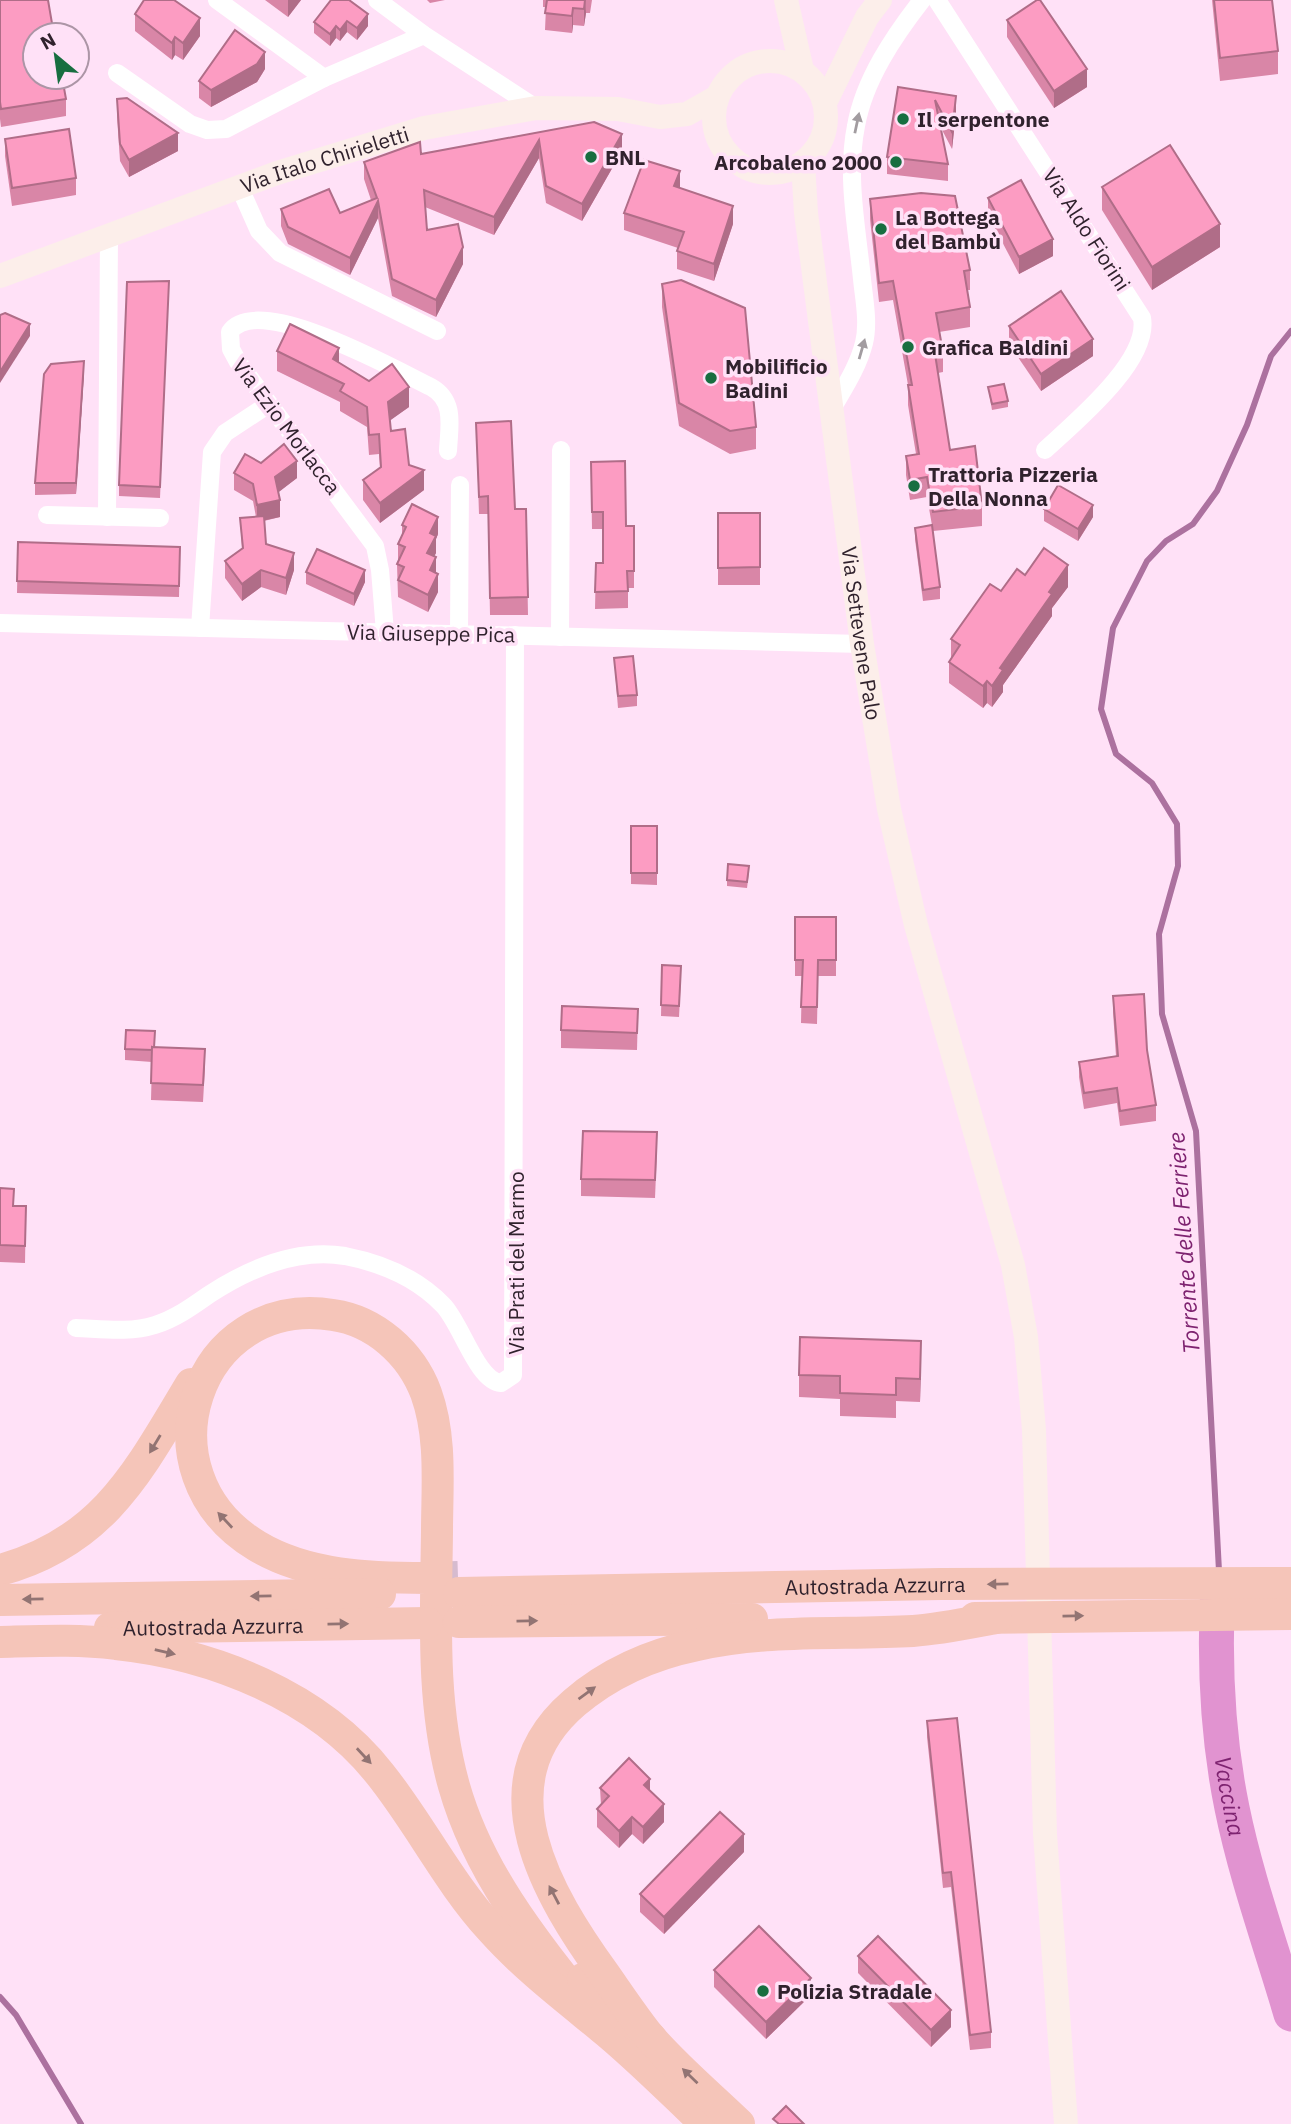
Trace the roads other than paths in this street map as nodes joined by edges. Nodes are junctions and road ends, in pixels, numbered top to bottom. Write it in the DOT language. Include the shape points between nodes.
graph roads {
  1 [pos="217,0"];
  2 [pos="377,0"];
  3 [pos="880,0"];
  4 [pos="922,0"];
  5 [pos="937,0"];
  6 [pos="787,3"];
  7 [pos="424,36"];
  8 [pos="846,60"];
  9 [pos="763,61"];
  10 [pos="804,72"];
  11 [pos="117,73"];
  12 [pos="324,78"];
  13 [pos="718,97"];
  14 [pos="825,103"];
  15 [pos="536,108"];
  16 [pos="660,117"];
  17 [pos="721,145"];
  18 [pos="803,163"];
  19 [pos="773,173"];
  20 [pos="239,186"];
  21 [pos="806,213"];
  22 [pos="109,235"];
  23 [pos="0,275"];
  24 [pos="438,331"];
  25 [pos="269,404"];
  26 [pos="832,410"];
  27 [pos="561,450"];
  28 [pos="1045,450"];
  29 [pos="448,451"];
  30 [pos="460,485"];
  31 [pos="47,516"];
  32 [pos="107,517"];
  33 [pos="160,518"];
  34 [pos="0,623"];
  35 [pos="201,628"];
  36 [pos="385,632"];
  37 [pos="459,634"];
  38 [pos="515,635"];
  39 [pos="560,636"];
  40 [pos="862,644"];
  41 [pos="76,1328"];
  42 [pos="0,1570"];
  43 [pos="1291,1583"];
  44 [pos="443,1598"];
  45 [pos="0,1600"];
  46 [pos="1291,1614"];
  47 [pos="996,1618"];
  48 [pos="0,1629"];
  49 [pos="0,1642"];
  50 [pos="604,2029"];
  51 [pos="651,2038"];
  52 [pos="706,2124"];
  53 [pos="738,2124"];
  54 [pos="1066,2124"];
  1 -- 12 [label="street"];
  2 -- 7 [label="street"];
  3 -- 8 [label="main road"];
  26 -- 4 [label="street, one-way" via="865,340 853,190 858,115 872,79"];
  5 -- 28 [label="street, Via Aldo Fiorini" via="1142,318 1139,343 1112,383"];
  6 -- 9 [label="main road" via="782,31"];
  6 -- 10 [label="main road"];
  7 -- 12 [label="street"];
  7 -- 15 [label="street"];
  8 -- 10 [label="main road"];
  8 -- 14 [label="main road"];
  9 -- 10 [label="main road" via="790,64"];
  9 -- 13 [label="main road" via="738,70"];
  10 -- 14 [label="main road"];
  11 -- 12 [label="street" via="185,121 214,130 240,125"];
  13 -- 16 [label="main road" via="687,114"];
  13 -- 17 [label="main road" via="714,114"];
  14 -- 18 [label="main road" via="821,141"];
  15 -- 16 [label="main road, Via Italo Chirieletti" via="618,109"];
  15 -- 20 [label="main road, Via Italo Chirieletti" via="399,134"];
  16 -- 17 [label="main road"];
  17 -- 19 [label="main road" via="742,166"];
  18 -- 19 [label="main road"];
  18 -- 21 [label="main road, Via Settevene Palo"];
  19 -- 21 [label="main road"];
  20 -- 22 [label="main road, Via Italo Chirieletti"];
  20 -- 24 [label="street" via="259,231 279,253"];
  21 -- 26 [label="main road, Via Settevene Palo"];
  22 -- 23 [label="main road, Via Italo Chirieletti"];
  22 -- 32 [label="street"];
  25 -- 29 [label="street, Via Ezio Morlacca" via="231,349 230,332 241,322 308,329 437,390 449,411"];
  25 -- 35 [label="street" via="225,433 212,452"];
  25 -- 36 [label="street, Via Ezio Morlacca" via="375,546"];
  26 -- 40 [label="main road, Via Settevene Palo"];
  27 -- 39 [label="street"];
  30 -- 37 [label="street"];
  31 -- 32 [label="street"];
  32 -- 33 [label="street"];
  34 -- 35 [label="street, Via Giuseppe Pica"];
  35 -- 36 [label="street, Via Giuseppe Pica"];
  36 -- 37 [label="street, Via Giuseppe Pica"];
  37 -- 38 [label="street, Via Giuseppe Pica"];
  38 -- 39 [label="street, Via Giuseppe Pica"];
  38 -- 41 [label="street, Via Prati del Marmo" via="513,1376 501,1383 485,1375 451,1314 420,1285 386,1268 328,1254 266,1264 155,1325 120,1330"];
  39 -- 40 [label="street, Via Giuseppe Pica"];
  40 -- 54 [label="main road, Via Settevene Palo" via="893,830 1020,1294 1033,1399 1045,1834"];
  44 -- 42 [label="highway, one-way" via="444,1432 431,1378 407,1343 380,1321 351,1308 314,1303 262,1313 227,1335 206,1358 142,1464 109,1508 60,1547"];
  43 -- 44 [label="highway, Autostrada Azzurra, one-way" via="878,1586 785,1578"];
  44 -- 44 [label="highway, one-way" via="307,1566 259,1547 225,1521 201,1485 189,1435 194,1404 222,1354 241,1336 260,1324 305,1313 353,1319 394,1345 416,1372 431,1408 436,1443"];
  44 -- 45 [label="highway, Autostrada Azzurra, one-way"];
  44 -- 47 [label="highway, Autostrada Azzurra, one-way"];
  48 -- 44 [label="highway, Autostrada Azzurra, one-way"];
  44 -- 50 [label="highway" via="440,1707 448,1761 478,1852 518,1919"];
  44 -- 51 [label="highway" via="458,1765 490,1857 545,1941"];
  47 -- 46 [label="highway, Autostrada Azzurra, one-way"];
  51 -- 47 [label="highway, one-way" via="571,1926 535,1855 530,1775 539,1746 557,1720 589,1692 622,1672 695,1645 754,1635 916,1631"];
  49 -- 50 [label="highway, one-way" via="104,1643 156,1650 254,1681 308,1709 341,1733 379,1772 497,1936"];
  50 -- 52 [label="highway"];
  53 -- 51 [label="highway, one-way"];
}
